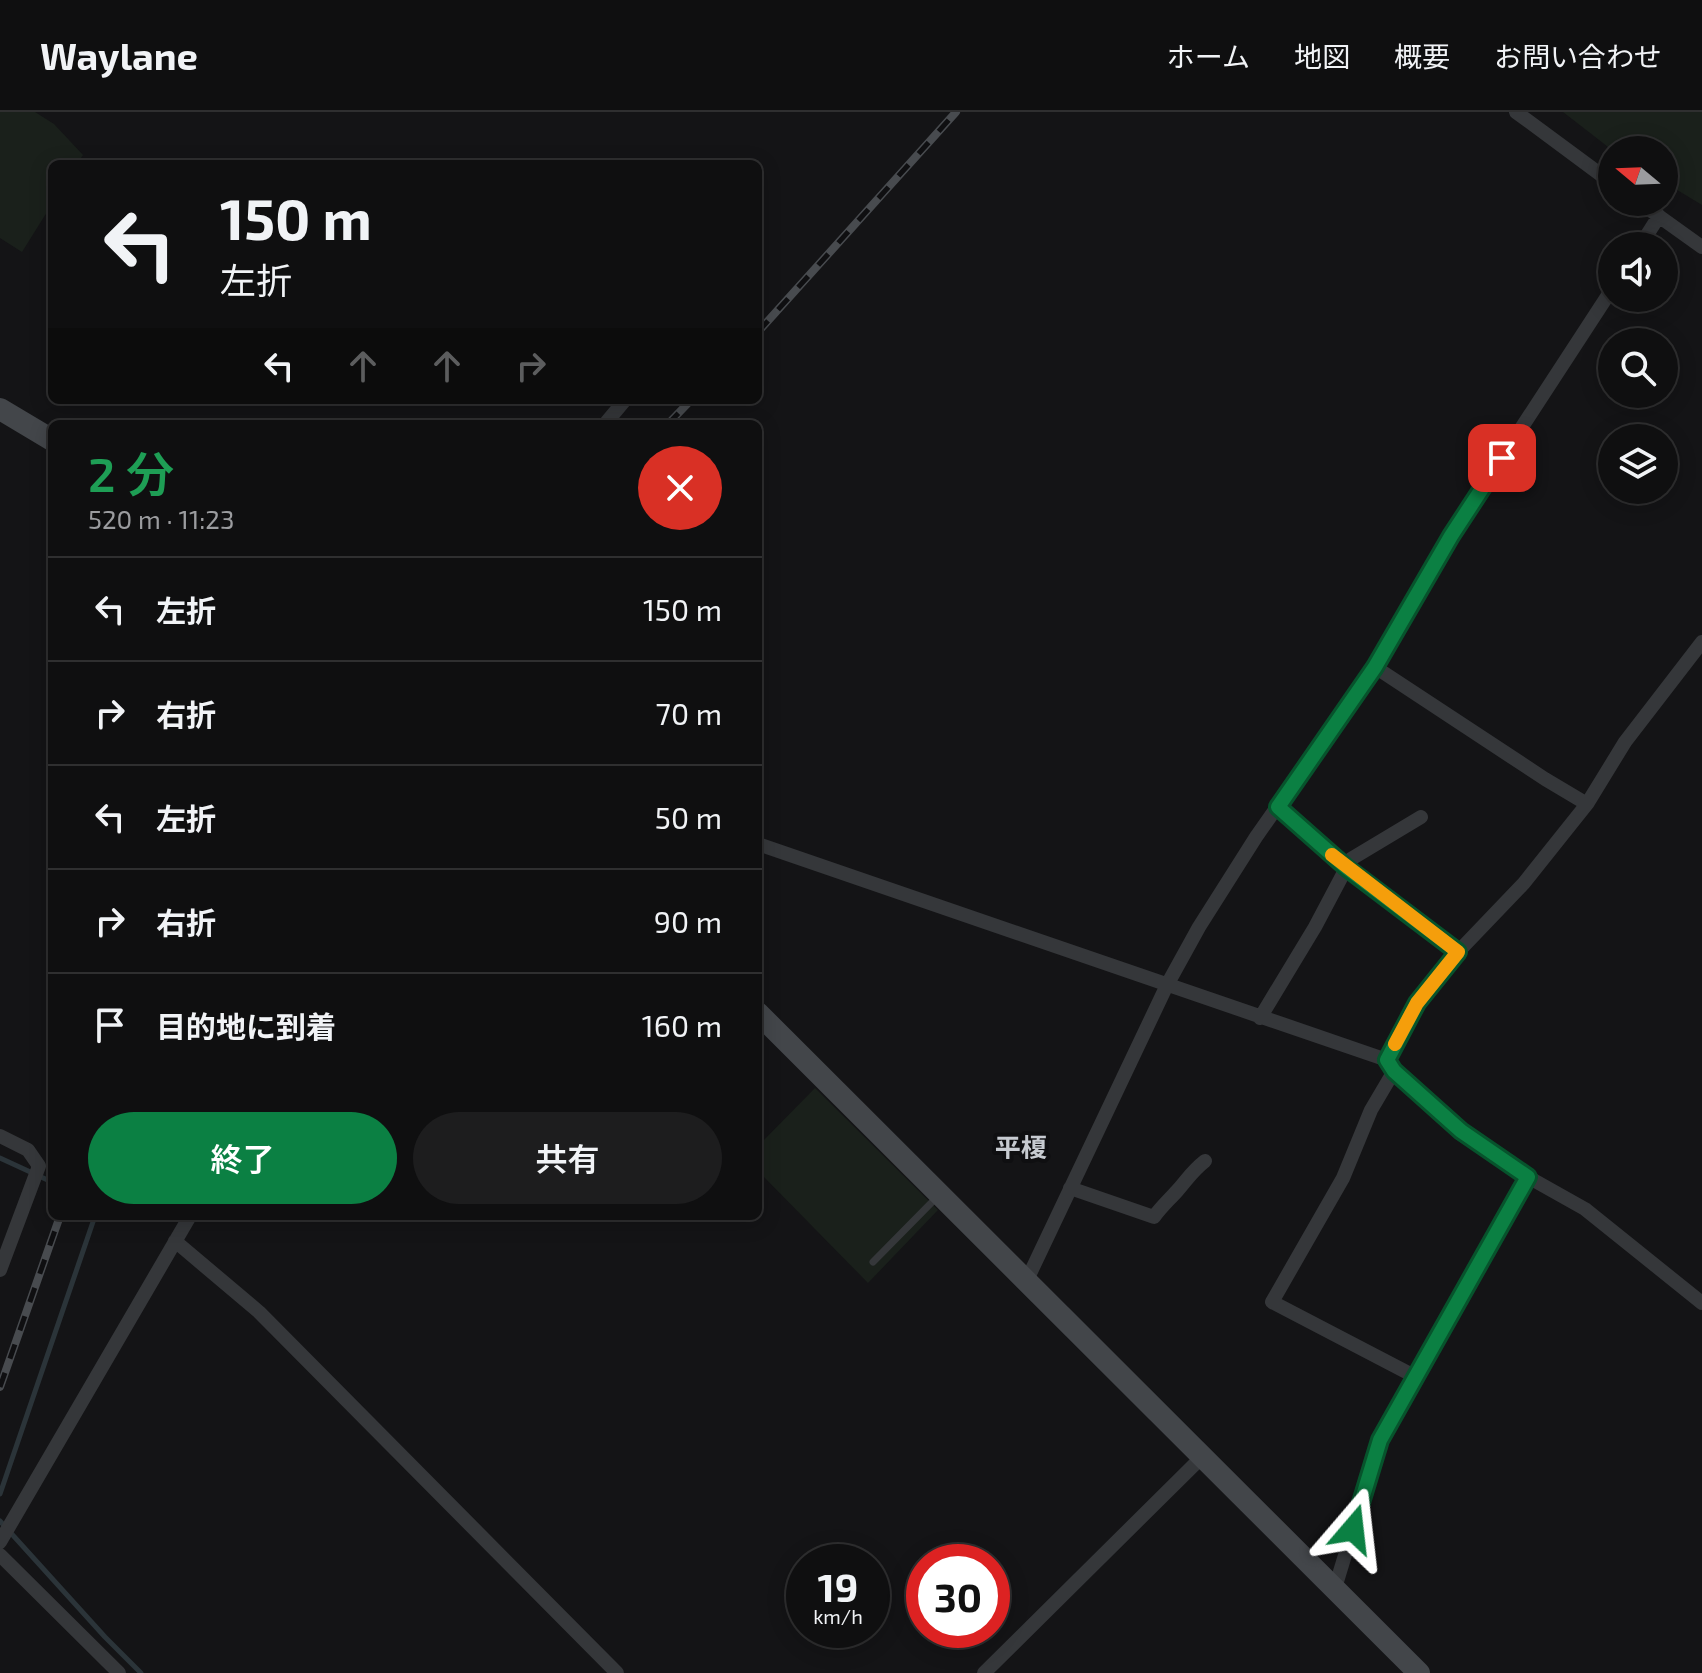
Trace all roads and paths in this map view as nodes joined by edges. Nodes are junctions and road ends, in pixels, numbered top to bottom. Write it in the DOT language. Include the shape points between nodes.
graph roads {
  1 [pos="1516,112"];
  2 [pos="1598,173"];
  3 [pos="1659,216"];
  4 [pos="1649,232"];
  5 [pos="1702,247"];
  6 [pos="1598,310"];
  7 [pos="622,404"];
  8 [pos="0,409"];
  9 [pos="608,420"];
  10 [pos="48,438"];
  11 [pos="1702,642"];
  12 [pos="1375,667"];
  13 [pos="1587,804"];
  14 [pos="1278,807"];
  15 [pos="1421,817"];
  16 [pos="762,845"];
  17 [pos="1347,868"];
  18 [pos="1458,952"];
  19 [pos="1167,985"];
  20 [pos="762,1017"];
  21 [pos="1260,1018"];
  22 [pos="1391,1066"];
  23 [pos="0,1136"];
  24 [pos="1205,1161"];
  25 [pos="1528,1177"];
  26 [pos="1070,1188"];
  27 [pos="939,1195"];
  28 [pos="188,1220"];
  29 [pos="175,1241"];
  30 [pos="873,1262"];
  31 [pos="0,1270"];
  32 [pos="1026,1282"];
  33 [pos="1702,1303"];
  34 [pos="1416,1377"];
  35 [pos="1202,1457"];
  36 [pos="0,1542"];
  37 [pos="0,1555"];
  38 [pos="1335,1588"];
  39 [pos="119,1673"];
  40 [pos="617,1673"];
  41 [pos="984,1673"];
  42 [pos="1419,1673"];
  1 -- 2 [label="street"];
  3 -- 4 [label="street"];
  3 -- 5 [label="street"];
  6 -- 12 [label="street" via="1451,536"];
  7 -- 9 [label="street"];
  8 -- 10 [label="street"];
  11 -- 13 [label="street" via="1625,742"];
  12 -- 13 [label="street"];
  12 -- 14 [label="street"];
  13 -- 18 [label="street" via="1524,883"];
  14 -- 17 [label="street"];
  14 -- 19 [label="street"];
  15 -- 17 [label="street" via="1351,859"];
  16 -- 19 [label="street"];
  17 -- 18 [label="street"];
  17 -- 21 [label="street"];
  18 -- 22 [label="street" via="1417,1003"];
  19 -- 21 [label="street"];
  19 -- 26 [label="street"];
  20 -- 27 [label="street"];
  21 -- 22 [label="street"];
  22 -- 25 [label="street" via="1461,1131"];
  22 -- 34 [label="street" via="1343,1178 1272,1302"];
  23 -- 31 [label="street" via="28,1150 39,1166"];
  24 -- 26 [label="street" via="1154,1217"];
  25 -- 33 [label="street" via="1585,1209"];
  25 -- 34 [label="street"];
  26 -- 32 [label="street"];
  27 -- 30 [label="lane"];
  27 -- 32 [label="street"];
  28 -- 29 [label="street"];
  29 -- 36 [label="street"];
  29 -- 40 [label="street" via="259,1312"];
  32 -- 35 [label="street"];
  34 -- 38 [label="street" via="1380,1440"];
  35 -- 38 [label="street"];
  35 -- 41 [label="street"];
  37 -- 39 [label="street"];
  38 -- 42 [label="street"];
}
